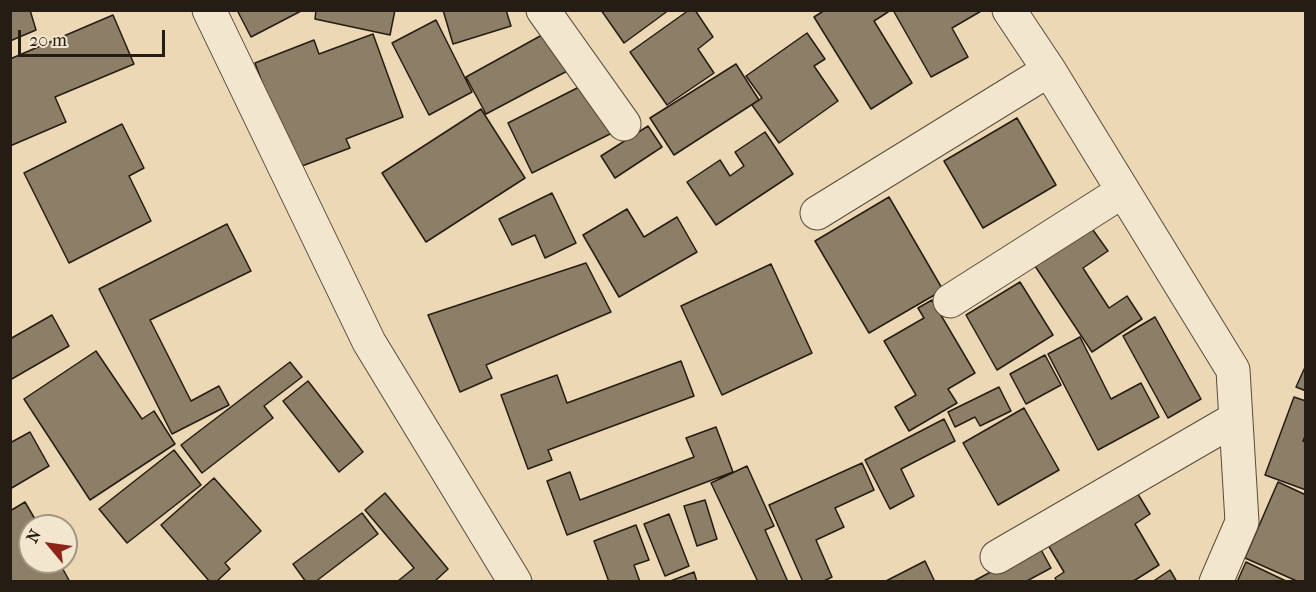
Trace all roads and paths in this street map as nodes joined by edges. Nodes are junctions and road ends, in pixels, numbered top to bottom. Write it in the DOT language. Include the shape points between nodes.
graph roads {
  1 [pos="209,10"];
  2 [pos="543,10"];
  3 [pos="1009,10"];
  4 [pos="1048,70"];
  5 [pos="624,124"];
  6 [pos="1123,191"];
  7 [pos="818,213"];
  8 [pos="950,301"];
  9 [pos="1235,419"];
  10 [pos="997,557"];
  11 [pos="515,582"];
  12 [pos="1216,582"];
  1 -- 11 [label="street" via="369,342"];
  2 -- 5 [label="street"];
  3 -- 4 [label="street"];
  4 -- 6 [label="street"];
  4 -- 7 [label="street"];
  6 -- 8 [label="street"];
  6 -- 9 [label="street" via="1233,370"];
  9 -- 10 [label="street"];
  9 -- 12 [label="street" via="1242,522"];
}
